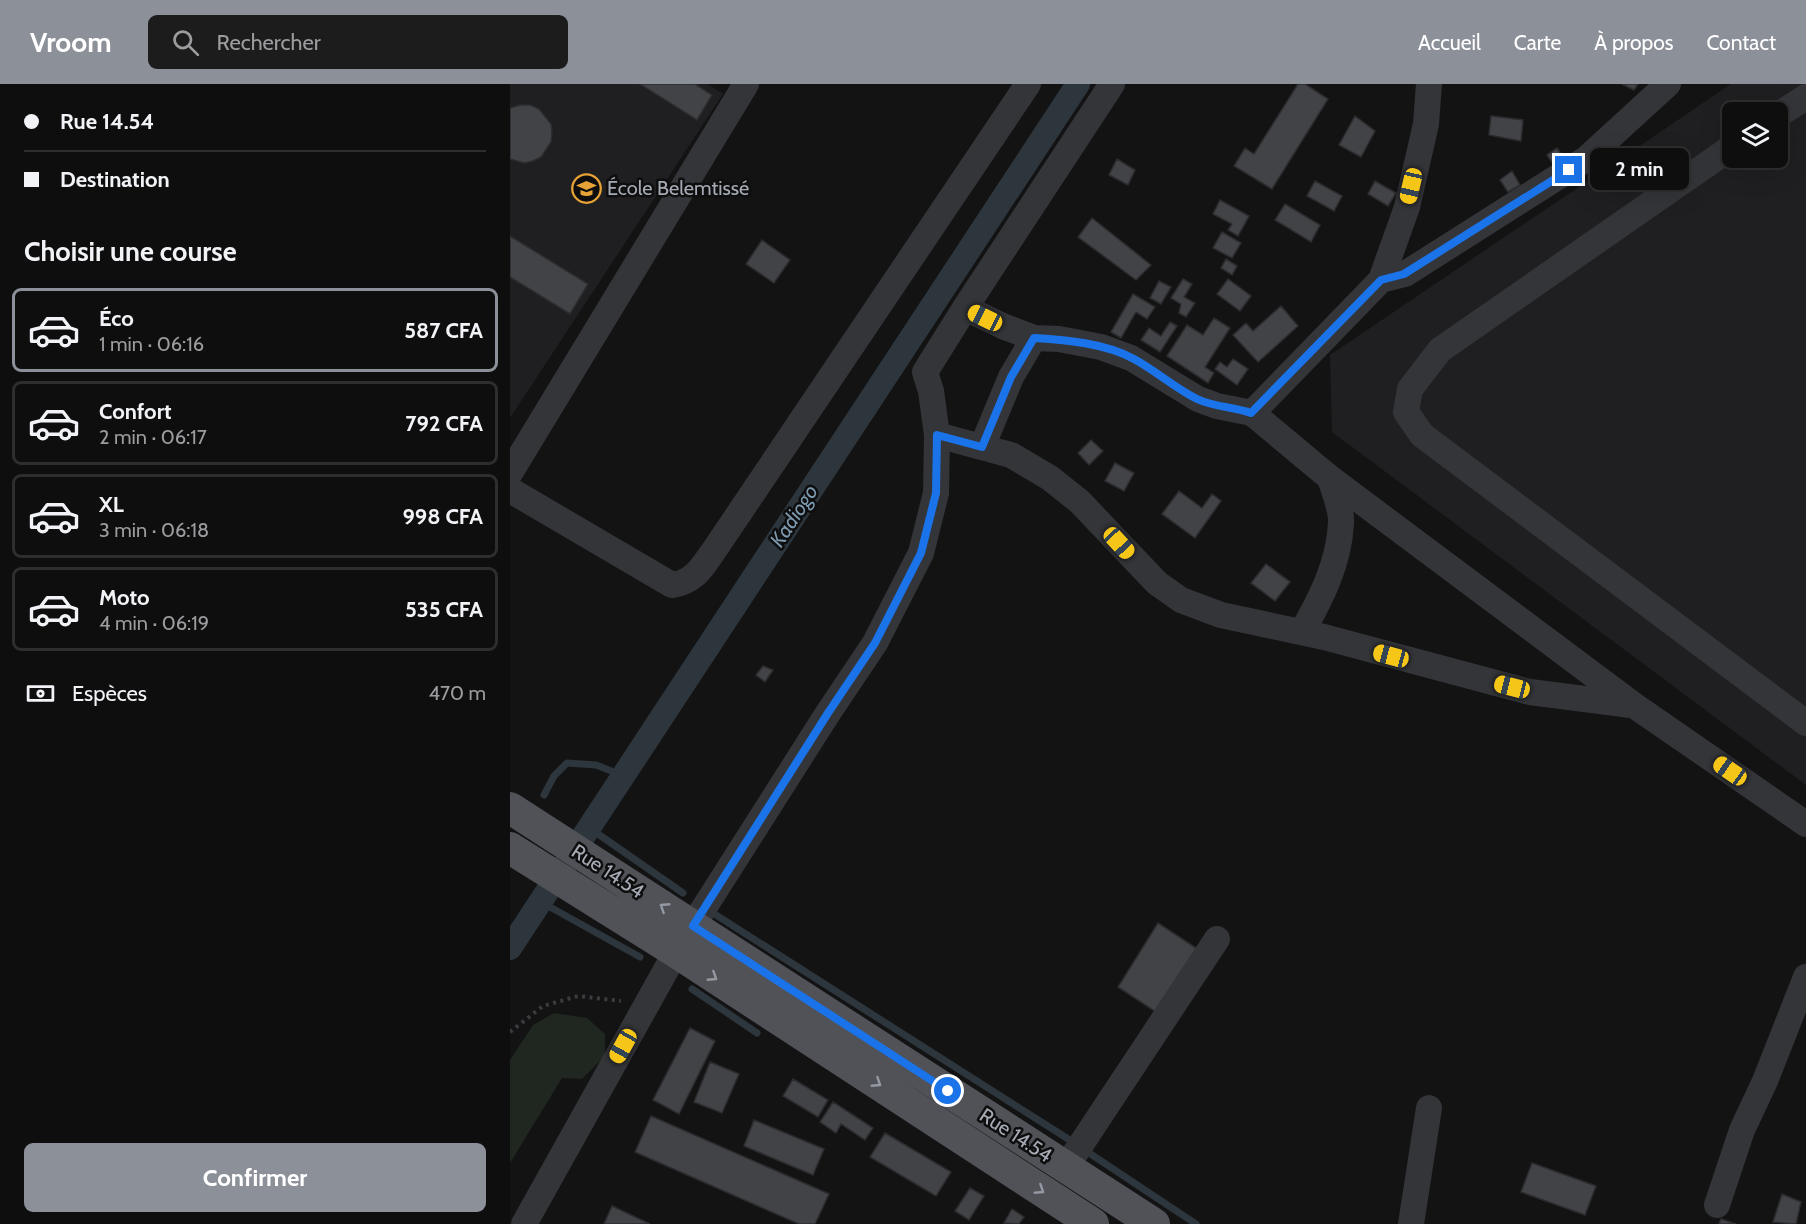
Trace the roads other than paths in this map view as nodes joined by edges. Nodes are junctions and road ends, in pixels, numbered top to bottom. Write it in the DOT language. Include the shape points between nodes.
graph roads {
  1 [pos="1028,84"];
  2 [pos="1112,84"];
  3 [pos="1429,84"];
  4 [pos="1668,84"];
  5 [pos="744,85"];
  6 [pos="1806,97"];
  7 [pos="1788,109"];
  8 [pos="1722,154"];
  9 [pos="1381,280"];
  10 [pos="965,308"];
  11 [pos="1034,338"];
  12 [pos="1251,413"];
  13 [pos="937,435"];
  14 [pos="982,447"];
  15 [pos="510,473"];
  16 [pos="1330,478"];
  17 [pos="510,490"];
  18 [pos="1302,632"];
  19 [pos="1635,706"];
  20 [pos="1806,723"];
  21 [pos="510,808"];
  22 [pos="1806,824"];
  23 [pos="520,854"];
  24 [pos="693,926"];
  25 [pos="1217,939"];
  26 [pos="676,952"];
  27 [pos="1806,977"];
  28 [pos="1429,1108"];
  29 [pos="1079,1175"];
  30 [pos="1717,1205"];
  31 [pos="1078,1220"];
  32 [pos="524,1224"];
  33 [pos="1154,1224"];
  34 [pos="1411,1224"];
  1 -- 17 [label="street" via="717,546 686,583 672,585"];
  2 -- 10 [label="street"];
  3 -- 9 [label="street" via="1426,124 1407,207"];
  4 -- 9 [label="street" via="1586,159 1404,274"];
  5 -- 15 [label="street"];
  6 -- 7 [label="street"];
  8 -- 20 [label="street" via="1440,350 1410,389 1406,412 1422,435"];
  9 -- 12 [label="street"];
  10 -- 11 [label="street"];
  10 -- 13 [label="street" via="926,372"];
  11 -- 12 [label="street" via="1101,347 1131,357 1197,399"];
  11 -- 14 [label="street" via="1011,377"];
  12 -- 16 [label="street"];
  13 -- 14 [label="street"];
  13 -- 24 [label="street" via="936,493 921,553 875,643"];
  14 -- 18 [label="street" via="1011,455 1050,478 1080,502 1157,583 1181,600 1221,615"];
  16 -- 18 [label="street" via="1342,522 1335,562 1326,589"];
  16 -- 19 [label="street"];
  18 -- 19 [label="street" via="1530,692"];
  19 -- 22 [label="street"];
  24 -- 21 [label="main road, Rue 14.54, one-way"];
  23 -- 26 [label="main road, Rue 14.54"];
  24 -- 26 [label="street"];
  24 -- 29 [label="main road, Rue 14.54"];
  25 -- 29 [label="street"];
  26 -- 31 [label="main road, Rue 14.54, one-way"];
  26 -- 32 [label="street"];
  27 -- 30 [label="street" via="1742,1130"];
  28 -- 34 [label="street"];
  29 -- 31 [label="street"];
  29 -- 33 [label="main road, Rue 14.54"];
}
